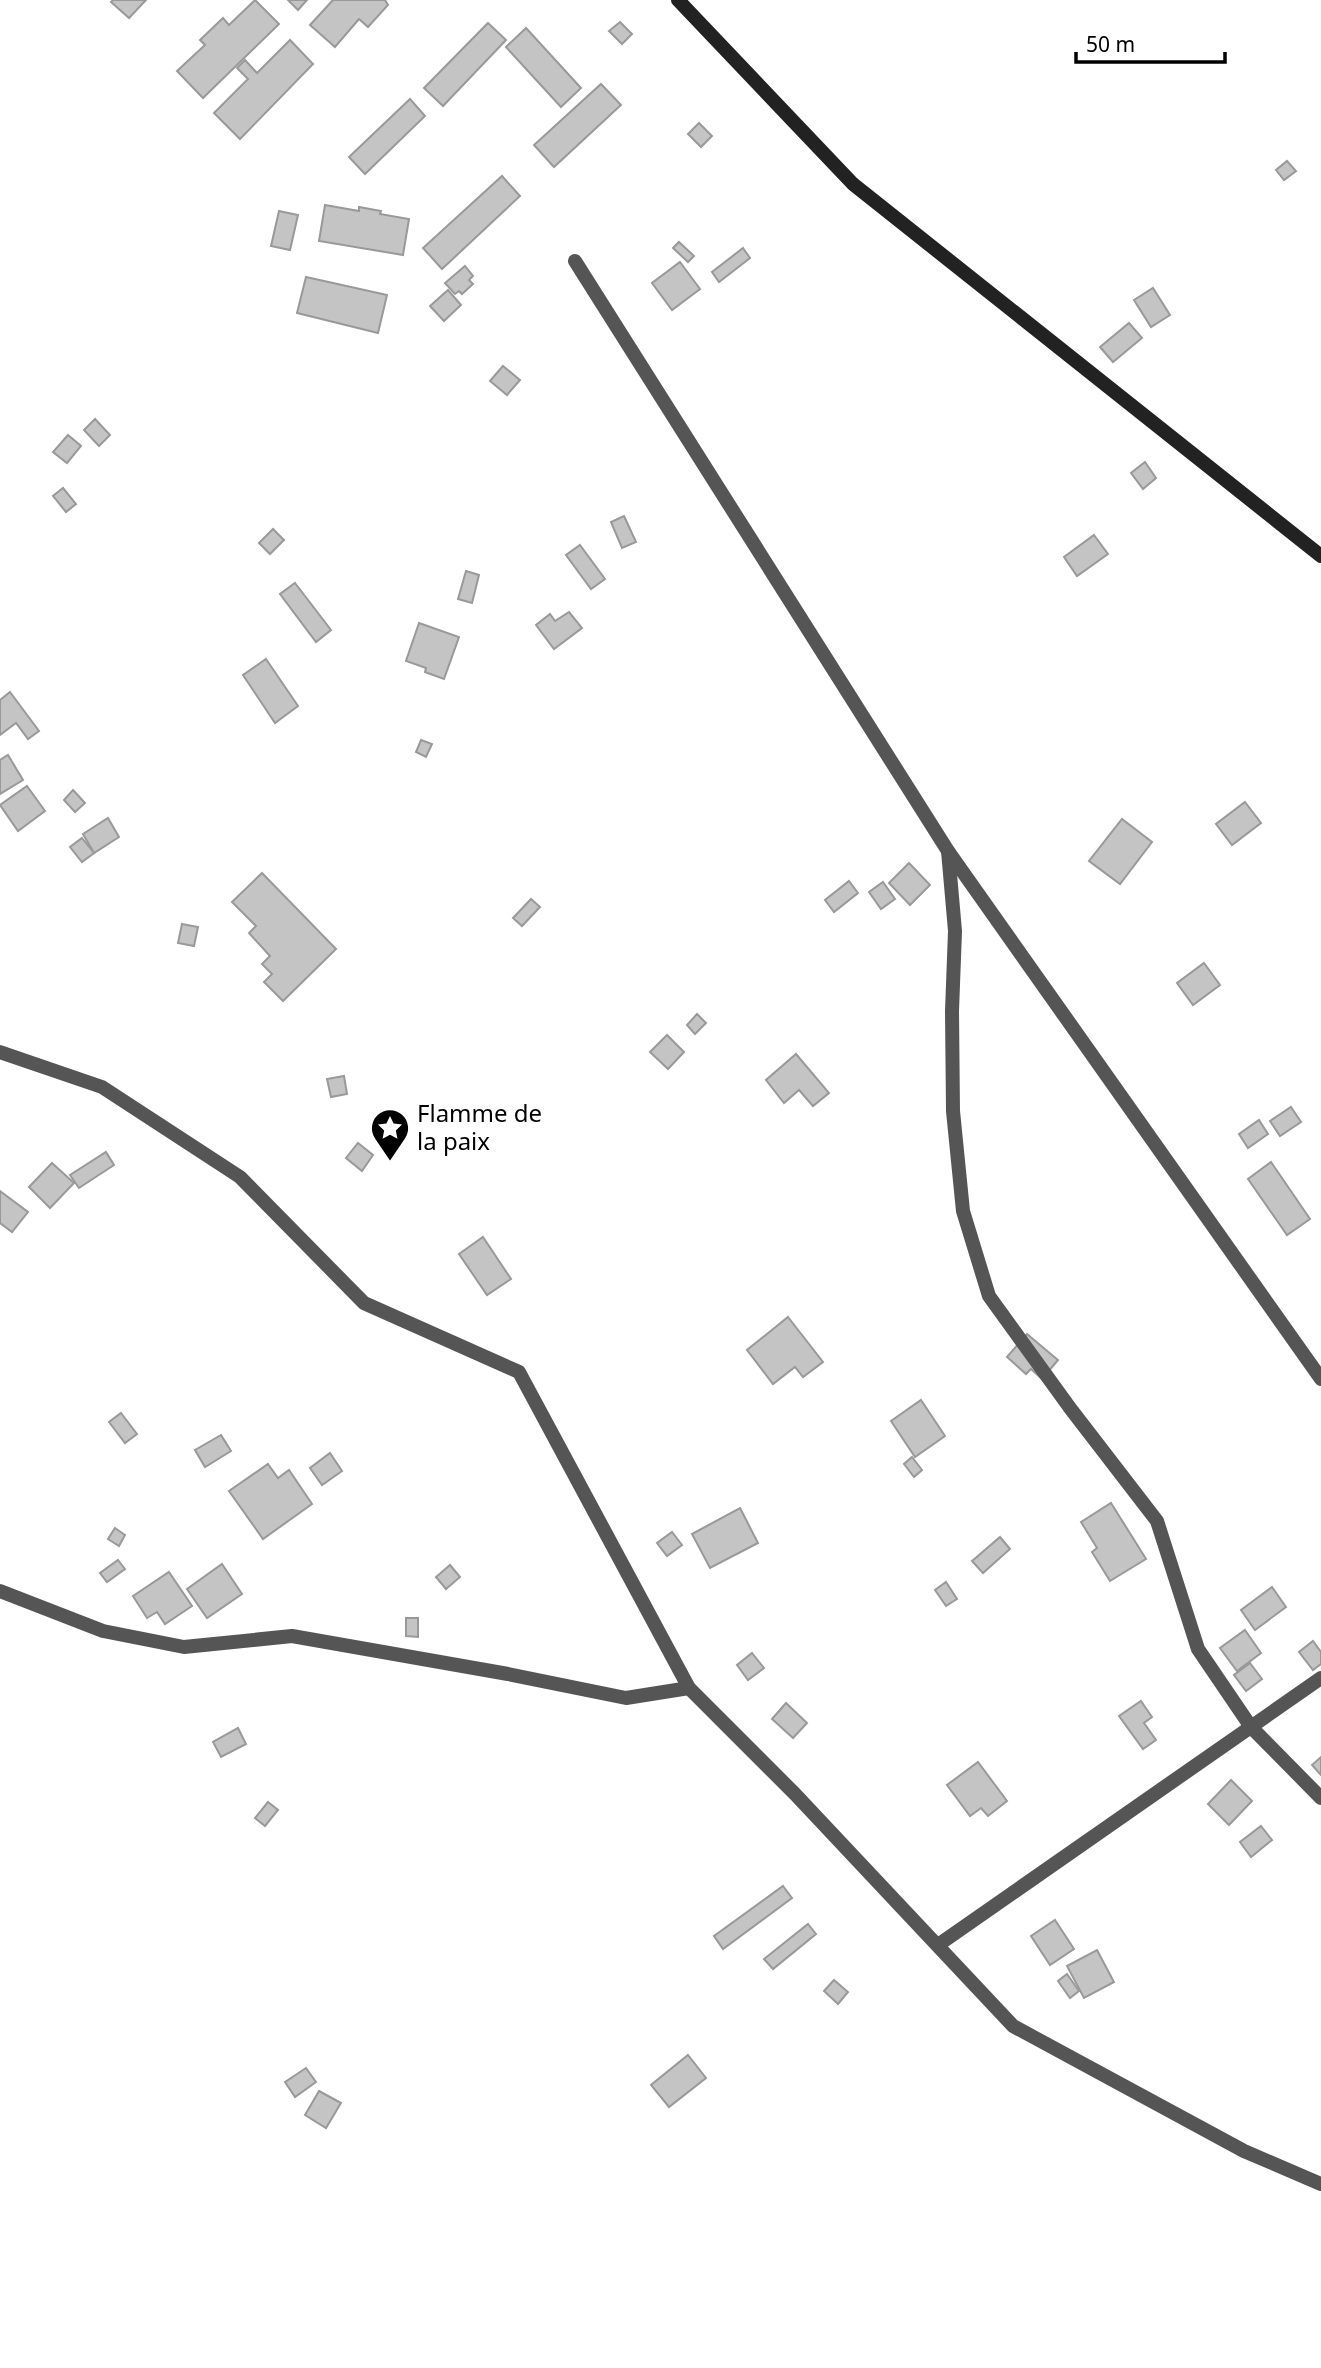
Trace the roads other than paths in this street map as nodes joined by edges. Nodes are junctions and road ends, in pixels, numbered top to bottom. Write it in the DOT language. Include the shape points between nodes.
graph roads {
  1 [pos="678,0"];
  2 [pos="575,261"];
  3 [pos="1321,556"];
  4 [pos="948,851"];
  5 [pos="0,1052"];
  6 [pos="1321,1379"];
  7 [pos="0,1591"];
  8 [pos="1321,1678"];
  9 [pos="688,1688"];
  10 [pos="1251,1727"];
  11 [pos="1321,1798"];
  12 [pos="938,1945"];
  13 [pos="1321,2184"];
  1 -- 3 [label="main road" via="853,184"];
  2 -- 4 [label="street"];
  4 -- 6 [label="street"];
  4 -- 10 [label="street" via="955,931 953,1111 963,1211 989,1296 1157,1521 1198,1648"];
  5 -- 9 [label="street" via="102,1087 240,1177 364,1303 519,1372"];
  7 -- 9 [label="street" via="103,1631 184,1647 292,1636 626,1698"];
  8 -- 10 [label="street"];
  9 -- 12 [label="street"];
  10 -- 11 [label="street"];
  10 -- 12 [label="street"];
  12 -- 13 [label="street" via="1013,2026 1244,2151"];
}
